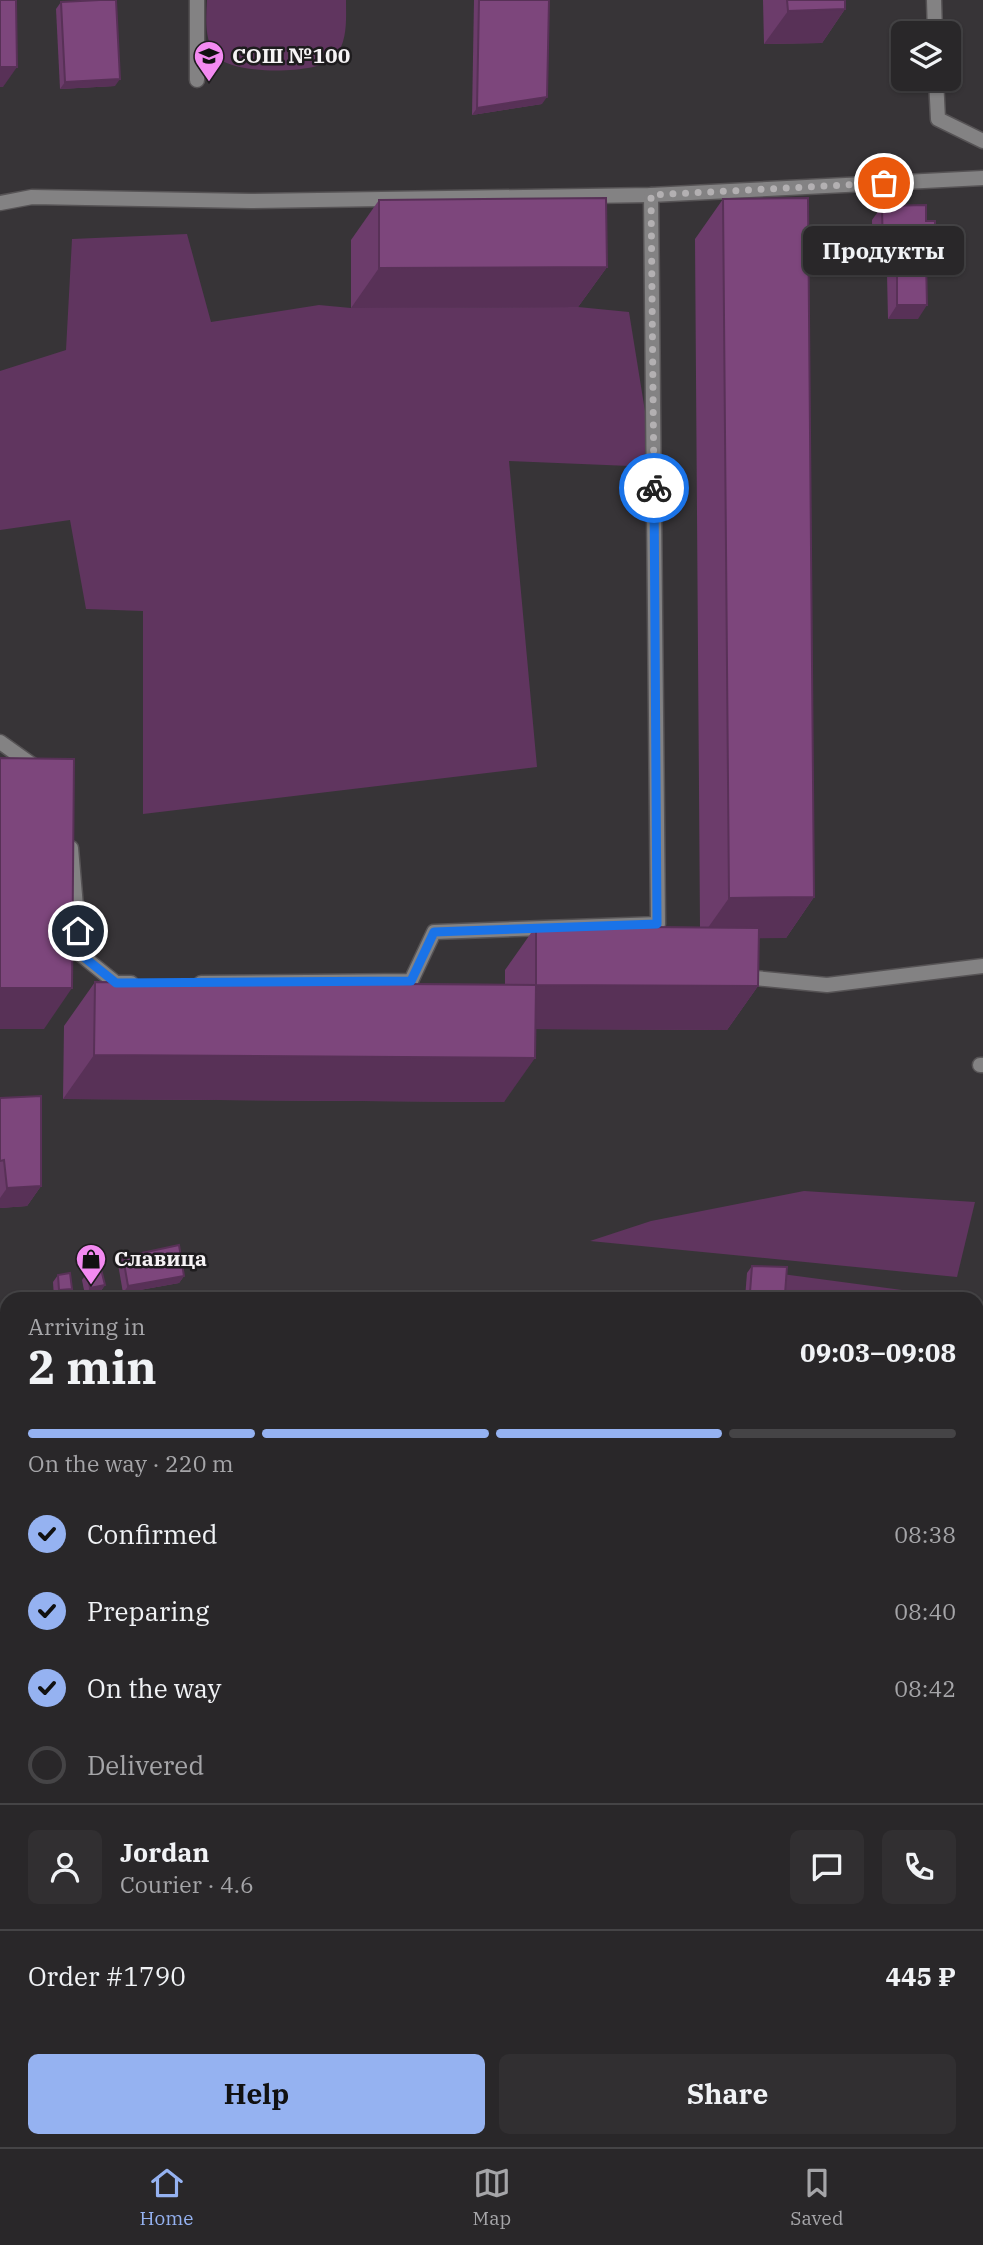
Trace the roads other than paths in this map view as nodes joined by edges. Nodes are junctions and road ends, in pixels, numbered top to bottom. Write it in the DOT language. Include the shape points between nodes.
graph roads {
  1 [pos="197,0"];
  2 [pos="934,0"];
  3 [pos="935,21"];
  4 [pos="197,80"];
  5 [pos="936,91"];
  6 [pos="983,141"];
  7 [pos="983,178"];
  8 [pos="651,195"];
  9 [pos="0,203"];
  10 [pos="0,742"];
  11 [pos="55,781"];
  12 [pos="70,828"];
  13 [pos="983,966"];
  14 [pos="755,978"];
  15 [pos="143,983"];
  16 [pos="183,983"];
  1 -- 4 [label="street"];
  2 -- 3 [label="street"];
  5 -- 6 [label="street" via="937,119"];
  7 -- 8 [label="street"];
  8 -- 9 [label="street" via="250,201 32,197"];
  8 -- 16 [label="street" via="657,924 434,932 411,981"];
  10 -- 11 [label="street"];
  12 -- 15 [label="street" via="80,954 116,983"];
  13 -- 14 [label="street" via="827,985"];
}
